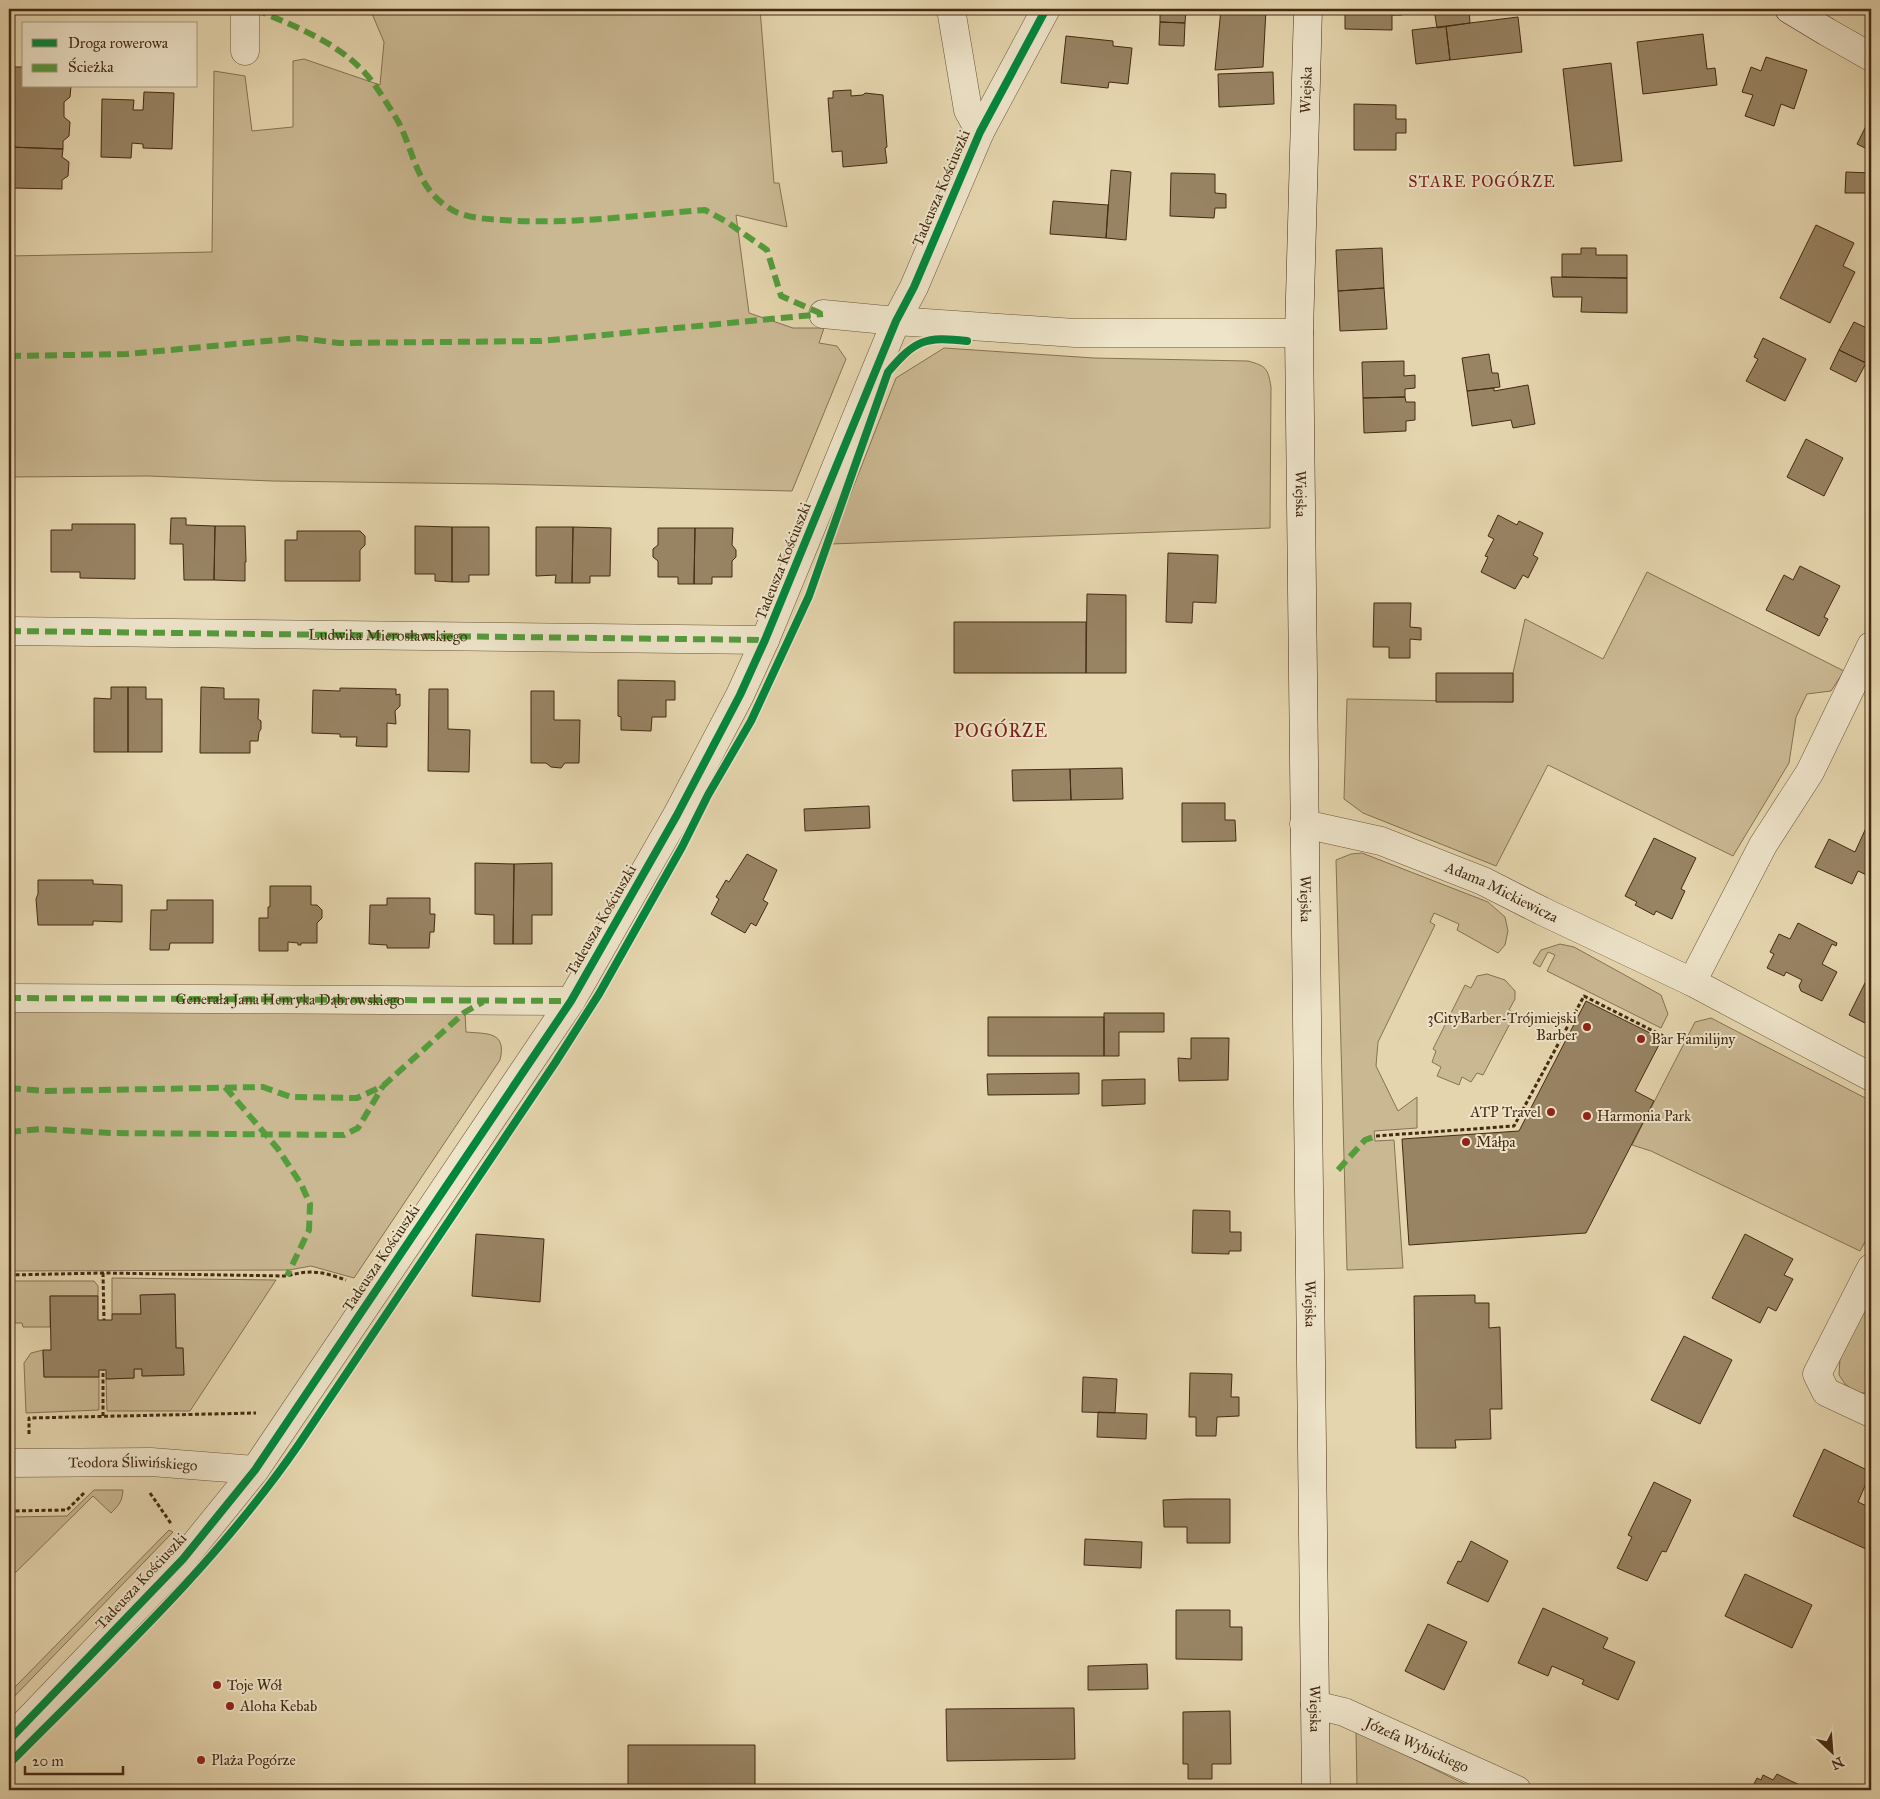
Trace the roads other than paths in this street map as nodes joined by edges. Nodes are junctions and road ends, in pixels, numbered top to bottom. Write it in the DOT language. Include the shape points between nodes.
graph roads {
  1 [pos="245,9"];
  2 [pos="951,9"];
  3 [pos="1046,9"];
  4 [pos="1308,9"];
  5 [pos="1789,9"];
  6 [pos="245,51"];
  7 [pos="1871,57"];
  8 [pos="980,132"];
  9 [pos="823,314"];
  10 [pos="896,321"];
  11 [pos="1299,333"];
  12 [pos="9,632"];
  13 [pos="765,640"];
  14 [pos="1871,646"];
  15 [pos="1304,824"];
  16 [pos="1692,982"];
  17 [pos="9,998"];
  18 [pos="571,1001"];
  19 [pos="1871,1078"];
  20 [pos="1871,1268"];
  21 [pos="1871,1413"];
  22 [pos="9,1463"];
  23 [pos="255,1470"];
  24 [pos="1315,1705"];
  25 [pos="9,1740"];
  26 [pos="1316,1790"];
  27 [pos="1517,1790"];
  1 -- 6 [label="street"];
  2 -- 8 [label="street" via="968,110"];
  3 -- 8 [label="street, Tadeusza Kościuszki"];
  4 -- 11 [label="street, Wiejska"];
  5 -- 7 [label="street"];
  8 -- 10 [label="street, Tadeusza Kościuszki" via="914,287"];
  9 -- 10 [label="street"];
  10 -- 11 [label="street" via="1075,333"];
  10 -- 13 [label="street, Tadeusza Kościuszki"];
  11 -- 15 [label="street, Wiejska"];
  12 -- 13 [label="street, Ludwika Mierosławskiego"];
  13 -- 18 [label="street, Tadeusza Kościuszki" via="677,815"];
  14 -- 16 [label="street" via="1810,772 1763,845"];
  15 -- 16 [label="street, Adama Mickiewicza" via="1381,841 1484,881"];
  15 -- 24 [label="street, Wiejska"];
  16 -- 19 [label="street, Adama Mickiewicza"];
  17 -- 18 [label="street, Generała Jana Henryka Dąbrowskiego"];
  18 -- 23 [label="street, Tadeusza Kościuszki"];
  20 -- 21 [label="street" via="1817,1374 1826,1392"];
  22 -- 23 [label="street, Teodora Śliwińskiego" via="151,1462"];
  23 -- 25 [label="street, Tadeusza Kościuszki" via="183,1559"];
  24 -- 26 [label="street, Wiejska"];
  24 -- 27 [label="street, Józefa Wybickiego" via="1344,1712"];
}
